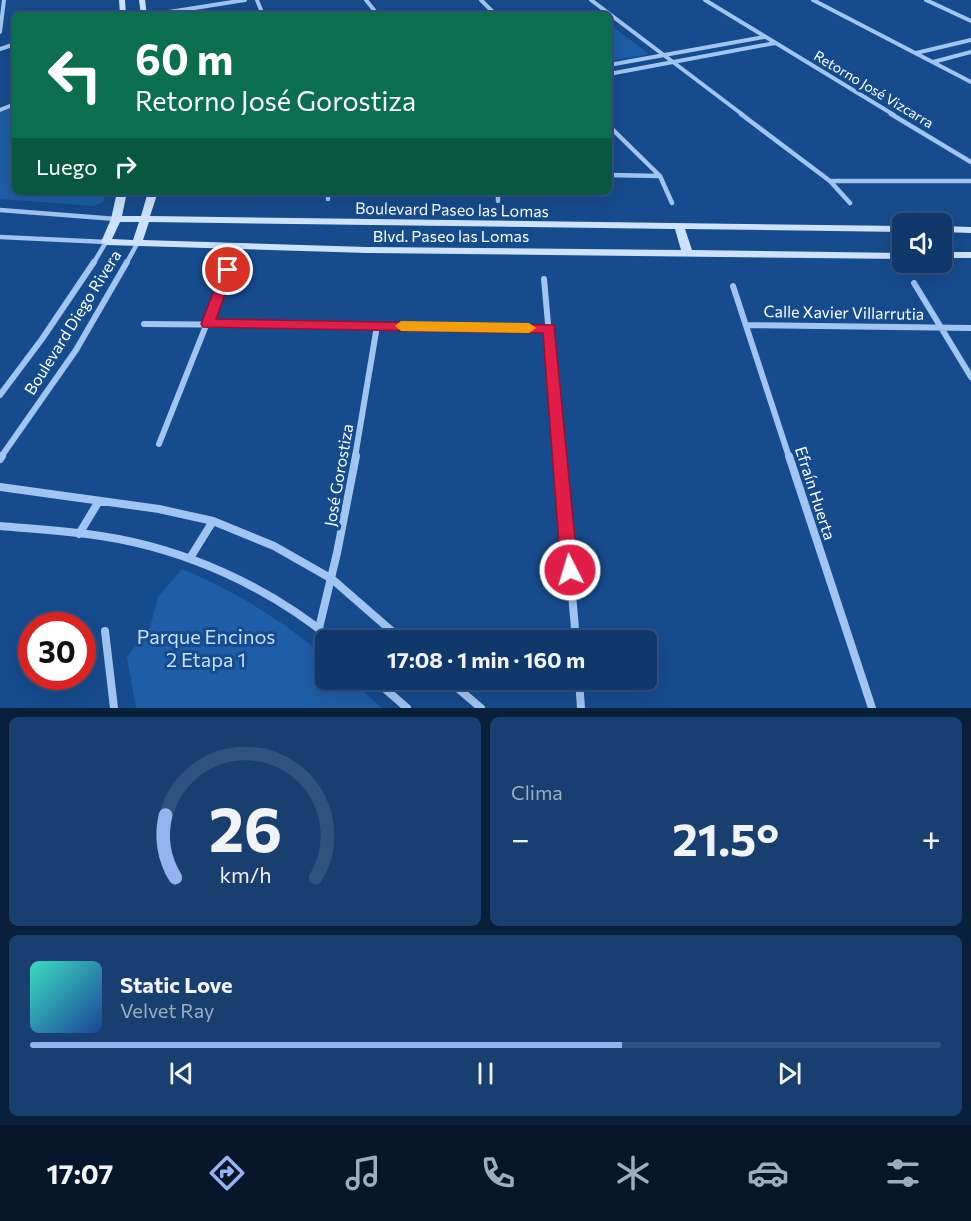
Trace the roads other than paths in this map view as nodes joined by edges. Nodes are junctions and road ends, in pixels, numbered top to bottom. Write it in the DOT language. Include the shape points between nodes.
graph roads {
  1 [pos="3,0"];
  2 [pos="244,0"];
  3 [pos="366,0"];
  4 [pos="481,0"];
  5 [pos="591,0"];
  6 [pos="705,0"];
  7 [pos="813,0"];
  8 [pos="926,0"];
  9 [pos="169,12"];
  10 [pos="376,12"];
  11 [pos="493,12"];
  12 [pos="606,12"];
  13 [pos="612,17"];
  14 [pos="971,21"];
  15 [pos="0,32"];
  16 [pos="765,37"];
  17 [pos="971,40"];
  18 [pos="775,43"];
  19 [pos="971,52"];
  20 [pos="916,53"];
  21 [pos="663,56"];
  22 [pos="932,62"];
  23 [pos="673,63"];
  24 [pos="612,64"];
  25 [pos="612,73"];
  26 [pos="971,82"];
  27 [pos="612,129"];
  28 [pos="971,162"];
  29 [pos="612,175"];
  30 [pos="660,176"];
  31 [pos="830,181"];
  32 [pos="971,181"];
  33 [pos="121,195"];
  34 [pos="152,195"];
  35 [pos="328,195"];
  36 [pos="498,195"];
  37 [pos="328,199"];
  38 [pos="498,201"];
  39 [pos="850,203"];
  40 [pos="672,204"];
  41 [pos="0,210"];
  42 [pos="116,219"];
  43 [pos="146,219"];
  44 [pos="679,227"];
  45 [pos="892,229"];
  46 [pos="952,229"];
  47 [pos="971,230"];
  48 [pos="0,237"];
  49 [pos="106,242"];
  50 [pos="137,244"];
  51 [pos="687,252"];
  52 [pos="952,255"];
  53 [pos="971,255"];
  54 [pos="892,256"];
  55 [pos="228,270"];
  56 [pos="544,279"];
  57 [pos="914,284"];
  58 [pos="733,286"];
  59 [pos="144,324"];
  60 [pos="208,324"];
  61 [pos="747,325"];
  62 [pos="377,326"];
  63 [pos="941,327"];
  64 [pos="549,328"];
  65 [pos="971,328"];
  66 [pos="971,377"];
  67 [pos="0,395"];
  68 [pos="159,444"];
  69 [pos="0,459"];
  70 [pos="0,487"];
  71 [pos="99,501"];
  72 [pos="213,521"];
  73 [pos="0,526"];
  74 [pos="79,534"];
  75 [pos="190,558"];
  76 [pos="332,579"];
  77 [pos="319,628"];
  78 [pos="321,630"];
  79 [pos="391,630"];
  80 [pos="575,630"];
  81 [pos="105,631"];
  82 [pos="386,690"];
  83 [pos="459,690"];
  84 [pos="580,690"];
  85 [pos="114,708"];
  86 [pos="407,708"];
  87 [pos="480,708"];
  88 [pos="581,708"];
  89 [pos="872,708"];
  1 -- 15 [label="street"];
  2 -- 9 [label="street"];
  3 -- 10 [label="street"];
  4 -- 11 [label="street"];
  5 -- 12 [label="street"];
  6 -- 16 [label="street, Retorno José Vizcarra"];
  7 -- 20 [label="street"];
  8 -- 14 [label="street"];
  13 -- 21 [label="street"];
  16 -- 18 [label="street, Retorno José Vizcarra"];
  16 -- 21 [label="street"];
  17 -- 20 [label="street"];
  18 -- 23 [label="street"];
  18 -- 28 [label="street, Retorno José Vizcarra"];
  19 -- 22 [label="street"];
  20 -- 22 [label="street"];
  21 -- 23 [label="street"];
  21 -- 24 [label="street"];
  22 -- 26 [label="street"];
  23 -- 25 [label="street"];
  23 -- 31 [label="street"];
  27 -- 30 [label="street"];
  29 -- 30 [label="street"];
  30 -- 40 [label="street"];
  31 -- 32 [label="street"];
  31 -- 39 [label="street"];
  33 -- 42 [label="street, Boulevard Diego Rivera"];
  34 -- 43 [label="street, Boulevard Diego Rivera"];
  35 -- 37 [label="street"];
  36 -- 38 [label="street"];
  41 -- 42 [label="street, Boulevard Paseo las Lomas"];
  42 -- 43 [label="street, Boulevard Paseo las Lomas"];
  42 -- 49 [label="street, Boulevard Diego Rivera"];
  43 -- 44 [label="street, Boulevard Paseo las Lomas"];
  43 -- 50 [label="street, Boulevard Diego Rivera"];
  44 -- 45 [label="street, Boulevard Paseo las Lomas"];
  44 -- 51 [label="street"];
  46 -- 47 [label="street"];
  48 -- 49 [label="street, Blvd. Paseo las Lomas"];
  49 -- 50 [label="street, Blvd. Paseo las Lomas"];
  49 -- 67 [label="street, Boulevard Diego Rivera" via="47,334"];
  50 -- 51 [label="street, Blvd. Paseo las Lomas"];
  50 -- 69 [label="street, Boulevard Diego Rivera" via="76,350"];
  51 -- 54 [label="street, Blvd. Paseo las Lomas"];
  52 -- 53 [label="street"];
  55 -- 60 [label="street"];
  56 -- 64 [label="street"];
  57 -- 63 [label="street, Calle Xavier Villarrutia"];
  58 -- 61 [label="street, Efraín Huerta"];
  59 -- 60 [label="street"];
  60 -- 62 [label="street"];
  60 -- 68 [label="street"];
  61 -- 63 [label="street, Calle Xavier Villarrutia"];
  61 -- 89 [label="street, Efraín Huerta"];
  62 -- 64 [label="street"];
  62 -- 76 [label="street, José Gorostiza"];
  63 -- 65 [label="street, Calle Xavier Villarrutia"];
  63 -- 66 [label="street, Calle Xavier Villarrutia"];
  64 -- 80 [label="street"];
  70 -- 71 [label="street"];
  71 -- 72 [label="street"];
  71 -- 74 [label="street"];
  72 -- 75 [label="street"];
  72 -- 76 [label="street" via="274,546"];
  73 -- 74 [label="street"];
  74 -- 75 [label="street" via="115,538"];
  75 -- 77 [label="street" via="249,584"];
  76 -- 77 [label="street, José Gorostiza"];
  76 -- 79 [label="street"];
  77 -- 78 [label="street"];
  81 -- 85 [label="street"];
  82 -- 86 [label="street"];
  83 -- 87 [label="street"];
  84 -- 88 [label="street"];
}
